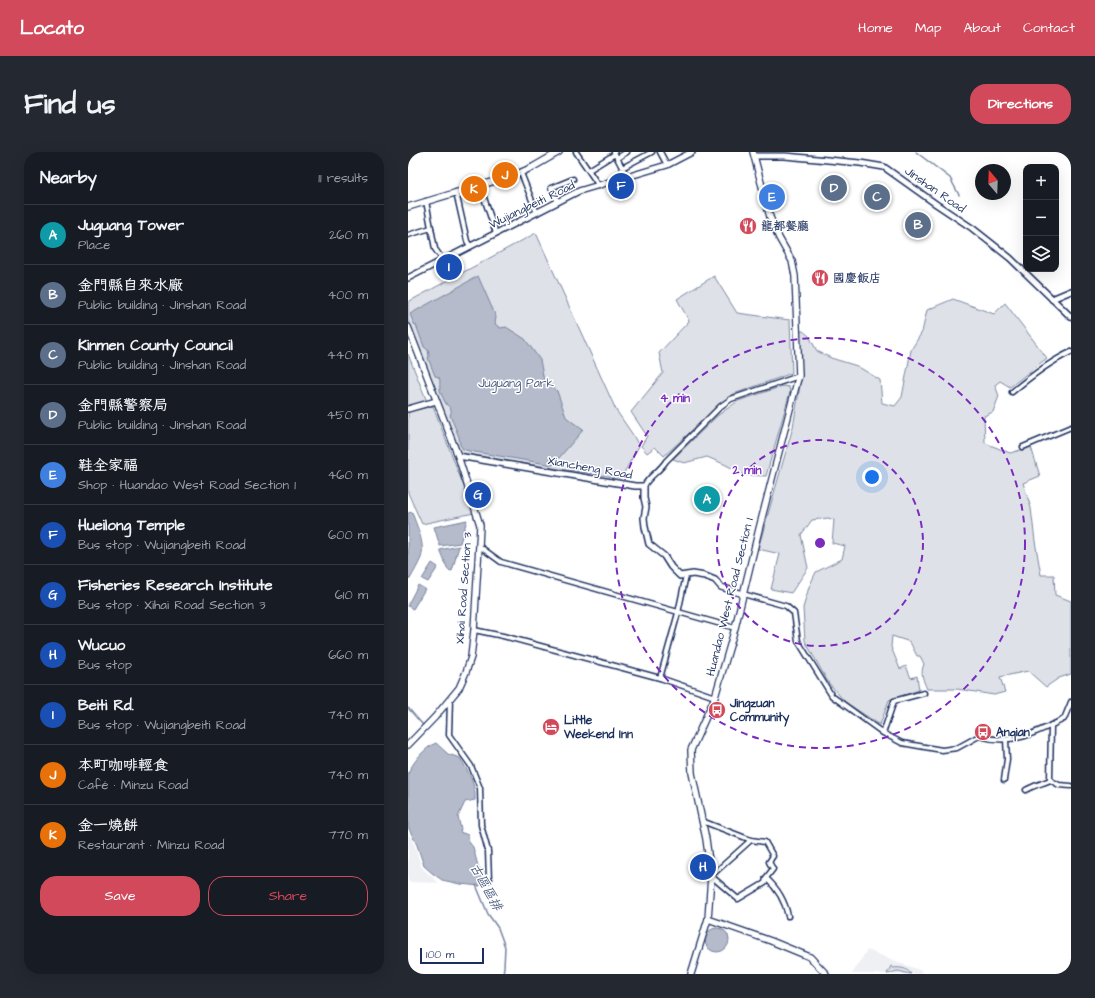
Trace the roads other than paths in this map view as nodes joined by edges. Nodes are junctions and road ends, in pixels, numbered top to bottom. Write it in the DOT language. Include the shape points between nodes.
graph roads {
  1 [pos="559,152"];
  2 [pos="576,152"];
  3 [pos="627,152"];
  4 [pos="652,152"];
  5 [pos="660,152"];
  6 [pos="692,152"];
  7 [pos="754,154"];
  8 [pos="615,155"];
  9 [pos="667,165"];
  10 [pos="622,168"];
  11 [pos="589,170"];
  12 [pos="521,172"];
  13 [pos="627,177"];
  14 [pos="573,179"];
  15 [pos="480,186"];
  16 [pos="600,186"];
  17 [pos="456,192"];
  18 [pos="426,201"];
  19 [pos="558,202"];
  20 [pos="408,207"];
  21 [pos="537,213"];
  22 [pos="431,228"];
  23 [pos="496,233"];
  24 [pos="408,235"];
  25 [pos="470,246"];
  26 [pos="443,260"];
  27 [pos="408,278"];
  28 [pos="1071,291"];
  29 [pos="1052,299"];
  30 [pos="1071,317"];
  31 [pos="408,327"];
  32 [pos="1071,352"];
  33 [pos="798,376"];
  34 [pos="1012,392"];
  35 [pos="436,401"];
  36 [pos="408,409"];
  37 [pos="1071,428"];
  38 [pos="1023,446"];
  39 [pos="458,456"];
  40 [pos="644,486"];
  41 [pos="479,546"];
  42 [pos="686,575"];
  43 [pos="743,594"];
  44 [pos="678,613"];
  45 [pos="735,628"];
  46 [pos="474,630"];
  47 [pos="660,678"];
  48 [pos="924,693"];
  49 [pos="715,697"];
  50 [pos="450,699"];
  51 [pos="1071,702"];
  52 [pos="1051,725"];
  53 [pos="883,733"];
  54 [pos="1006,740"];
  55 [pos="408,745"];
  56 [pos="1004,780"];
  57 [pos="1050,780"];
  58 [pos="1071,786"];
  59 [pos="1026,790"];
  60 [pos="702,821"];
  61 [pos="751,840"];
  62 [pos="711,876"];
  63 [pos="766,878"];
  64 [pos="489,880"];
  65 [pos="788,916"];
  66 [pos="708,919"];
  67 [pos="691,974"];
  68 [pos="826,974"];
  1 -- 12 [label="main road"];
  2 -- 11 [label="street"];
  3 -- 8 [label="street"];
  4 -- 10 [label="street"];
  5 -- 9 [label="street"];
  6 -- 9 [label="street, Wujiangbeiti Road"];
  7 -- 29 [label="street, Jinshan Road" via="884,167 972,228 1010,258"];
  7 -- 33 [label="main road, Huandao West Road Section 1" via="770,217 793,265"];
  8 -- 10 [label="street"];
  8 -- 11 [label="street"];
  9 -- 13 [label="street, Wujiangbeiti Road"];
  10 -- 13 [label="street"];
  11 -- 16 [label="street"];
  12 -- 15 [label="main road"];
  12 -- 21 [label="street"];
  13 -- 16 [label="street, Wujiangbeiti Road"];
  14 -- 19 [label="street" via="551,188"];
  15 -- 17 [label="main road"];
  15 -- 23 [label="street"];
  16 -- 19 [label="street, Wujiangbeiti Road"];
  17 -- 18 [label="main road"];
  17 -- 25 [label="street" via="466,241"];
  18 -- 20 [label="main road"];
  18 -- 22 [label="street"];
  19 -- 21 [label="street, Wujiangbeiti Road"];
  21 -- 23 [label="street, Wujiangbeiti Road"];
  22 -- 24 [label="street"];
  22 -- 26 [label="street" via="435,249"];
  23 -- 25 [label="street, Wujiangbeiti Road"];
  25 -- 26 [label="street, Wujiangbeiti Road"];
  26 -- 27 [label="street, Wujiangbeiti Road"];
  28 -- 29 [label="street"];
  29 -- 30 [label="street, Jinshan Road"];
  31 -- 35 [label="main road, Xihai Road Section 3"];
  32 -- 34 [label="street" via="1035,373"];
  33 -- 40 [label="street" via="721,406"];
  33 -- 43 [label="main road, Huandao West Road Section 1"];
  35 -- 36 [label="street"];
  35 -- 39 [label="main road, Xihai Road Section 3"];
  37 -- 38 [label="street"];
  39 -- 40 [label="street, Xiancheng Road"];
  39 -- 41 [label="main road, Xihai Road Section 3" via="480,525"];
  40 -- 42 [label="street, Xiancheng Road" via="644,527 649,544 664,556 671,568 680,576"];
  41 -- 44 [label="street" via="501,562"];
  41 -- 46 [label="main road, Xihai Road Section 3"];
  42 -- 43 [label="street, Xiancheng Road" via="706,576 715,580 721,587"];
  42 -- 44 [label="street"];
  43 -- 45 [label="main road, Huandao West Road Section 1"];
  43 -- 53 [label="street" via="786,606 794,613 798,641 832,696"];
  44 -- 45 [label="street"];
  44 -- 47 [label="street"];
  45 -- 49 [label="main road, Huandao West Road Section 1"];
  46 -- 47 [label="street"];
  46 -- 50 [label="main road, Xihai Road Section 3" via="471,657 466,672 459,688"];
  47 -- 49 [label="street"];
  48 -- 53 [label="street" via="894,701"];
  49 -- 60 [label="main road, Huandao West Road Section 1" via="691,750 692,773"];
  50 -- 55 [label="main road, Xihai Road Section 3"];
  50 -- 64 [label="street" via="449,735 471,766 480,788 481,826 488,851"];
  51 -- 52 [label="street" via="1064,719"];
  52 -- 54 [label="street" via="1029,735"];
  52 -- 57 [label="street"];
  53 -- 54 [label="street" via="902,743 942,750 957,748 979,736"];
  54 -- 56 [label="street"];
  57 -- 58 [label="street" via="1059,785"];
  57 -- 59 [label="street"];
  60 -- 61 [label="street"];
  60 -- 62 [label="main road, Huandao West Road Section 1"];
  61 -- 62 [label="street"];
  61 -- 63 [label="street" via="764,842 773,856 769,862 773,869"];
  62 -- 63 [label="street" via="738,899 765,883"];
  62 -- 66 [label="main road, Huandao West Road Section 1"];
  63 -- 65 [label="street" via="785,904"];
  66 -- 67 [label="main road, Huandao West Road Section 1"];
  66 -- 68 [label="main road" via="810,957"];
}
